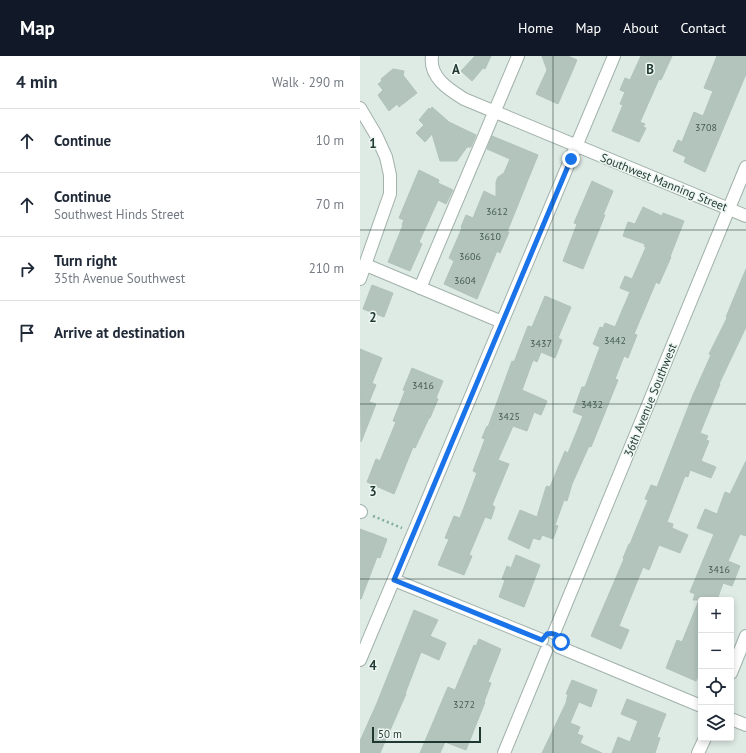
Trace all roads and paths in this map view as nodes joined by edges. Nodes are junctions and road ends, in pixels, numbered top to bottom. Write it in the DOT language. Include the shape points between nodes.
graph roads {
  1 [pos="432,56"];
  2 [pos="518,56"];
  3 [pos="614,56"];
  4 [pos="360,108"];
  5 [pos="494,112"];
  6 [pos="576,146"];
  7 [pos="746,167"];
  8 [pos="729,208"];
  9 [pos="746,216"];
  10 [pos="366,265"];
  11 [pos="360,279"];
  12 [pos="420,288"];
  13 [pos="502,322"];
  14 [pos="373,516"];
  15 [pos="402,528"];
  16 [pos="394,580"];
  17 [pos="554,633"];
  18 [pos="746,636"];
  19 [pos="542,640"];
  20 [pos="560,647"];
  21 [pos="546,651"];
  22 [pos="360,660"];
  23 [pos="733,669"];
  24 [pos="699,705"];
  25 [pos="734,720"];
  26 [pos="746,725"];
  27 [pos="703,741"];
  28 [pos="504,753"];
  29 [pos="698,753"];
  1 -- 5 [label="street, Southwest Manning Street" via="434,74 447,87 464,99"];
  2 -- 5 [label="street"];
  3 -- 6 [label="street"];
  4 -- 10 [label="street" via="376,134 386,157 390,175 390,194"];
  5 -- 6 [label="street, Southwest Manning Street"];
  5 -- 12 [label="street"];
  6 -- 8 [label="street, Southwest Manning Street"];
  6 -- 13 [label="street"];
  7 -- 8 [label="street, 36th Avenue Southwest"];
  8 -- 9 [label="street, Southwest Manning Street"];
  8 -- 17 [label="street, 36th Avenue Southwest"];
  10 -- 11 [label="street"];
  10 -- 12 [label="street"];
  12 -- 13 [label="street"];
  13 -- 16 [label="street"];
  14 -- 15 [label="path"];
  16 -- 19 [label="street"];
  16 -- 22 [label="street"];
  17 -- 19 [label="street" via="547,634"];
  17 -- 20 [label="street" via="560,639"];
  18 -- 23 [label="street"];
  19 -- 21 [label="street" via="542,648"];
  20 -- 21 [label="street" via="554,652"];
  20 -- 24 [label="street"];
  21 -- 28 [label="street"];
  25 -- 26 [label="street"];
  27 -- 29 [label="street"];
}
